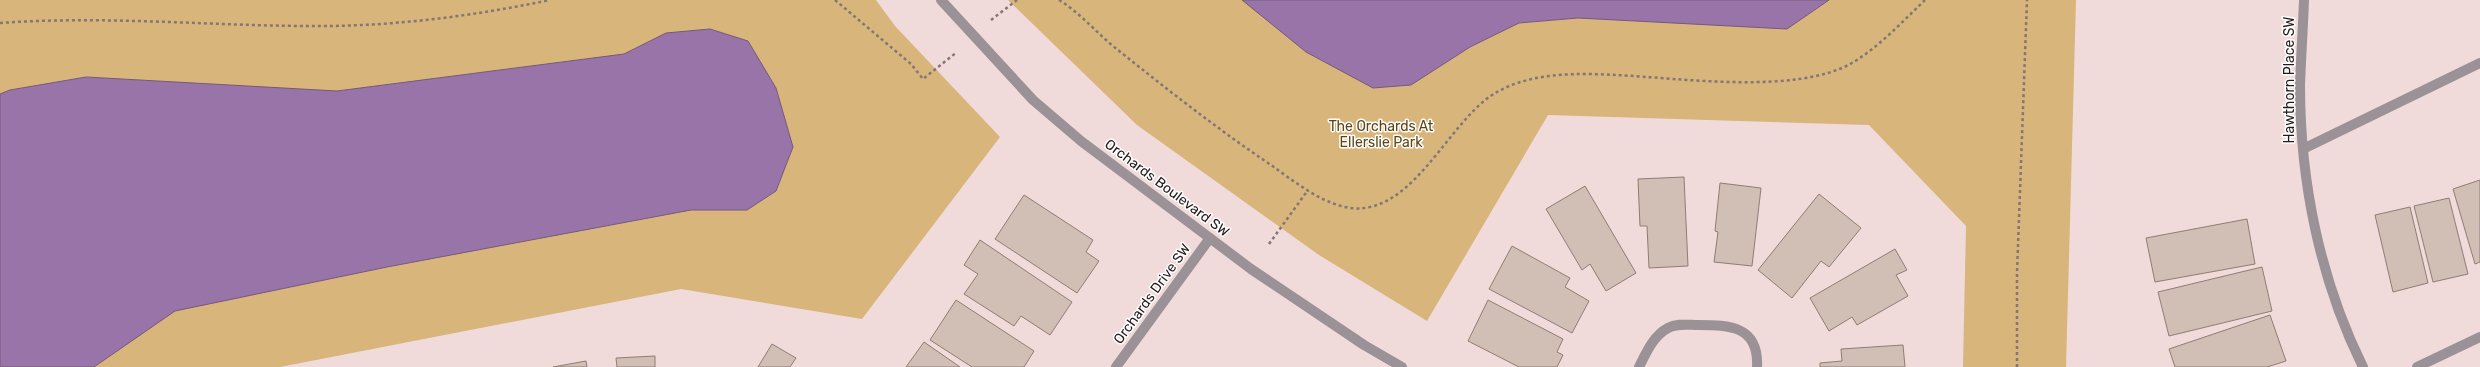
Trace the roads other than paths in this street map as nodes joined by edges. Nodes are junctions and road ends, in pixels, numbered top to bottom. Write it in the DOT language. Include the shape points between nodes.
graph roads {
  1 [pos="940,0"];
  2 [pos="2304,0"];
  3 [pos="2480,63"];
  4 [pos="2303,149"];
  5 [pos="1210,238"];
  6 [pos="2480,337"];
  7 [pos="2421,366"];
  8 [pos="1116,367"];
  9 [pos="1402,367"];
  10 [pos="1639,367"];
  11 [pos="1757,367"];
  12 [pos="2363,367"];
  1 -- 5 [label="street, Orchards Boulevard SW" via="1033,100 1082,141"];
  2 -- 4 [label="street, Hawthorn Place SW" via="2300,86"];
  3 -- 4 [label="street"];
  4 -- 12 [label="street, Hawthorn Place SW" via="2321,257 2338,309"];
  5 -- 8 [label="street, Orchards Drive SW"];
  5 -- 9 [label="street, Orchards Boulevard SW" via="1364,345"];
  6 -- 7 [label="street"];
  10 -- 11 [label="street" via="1651,344 1666,329 1674,325 1735,327 1747,334 1755,343"];
}
